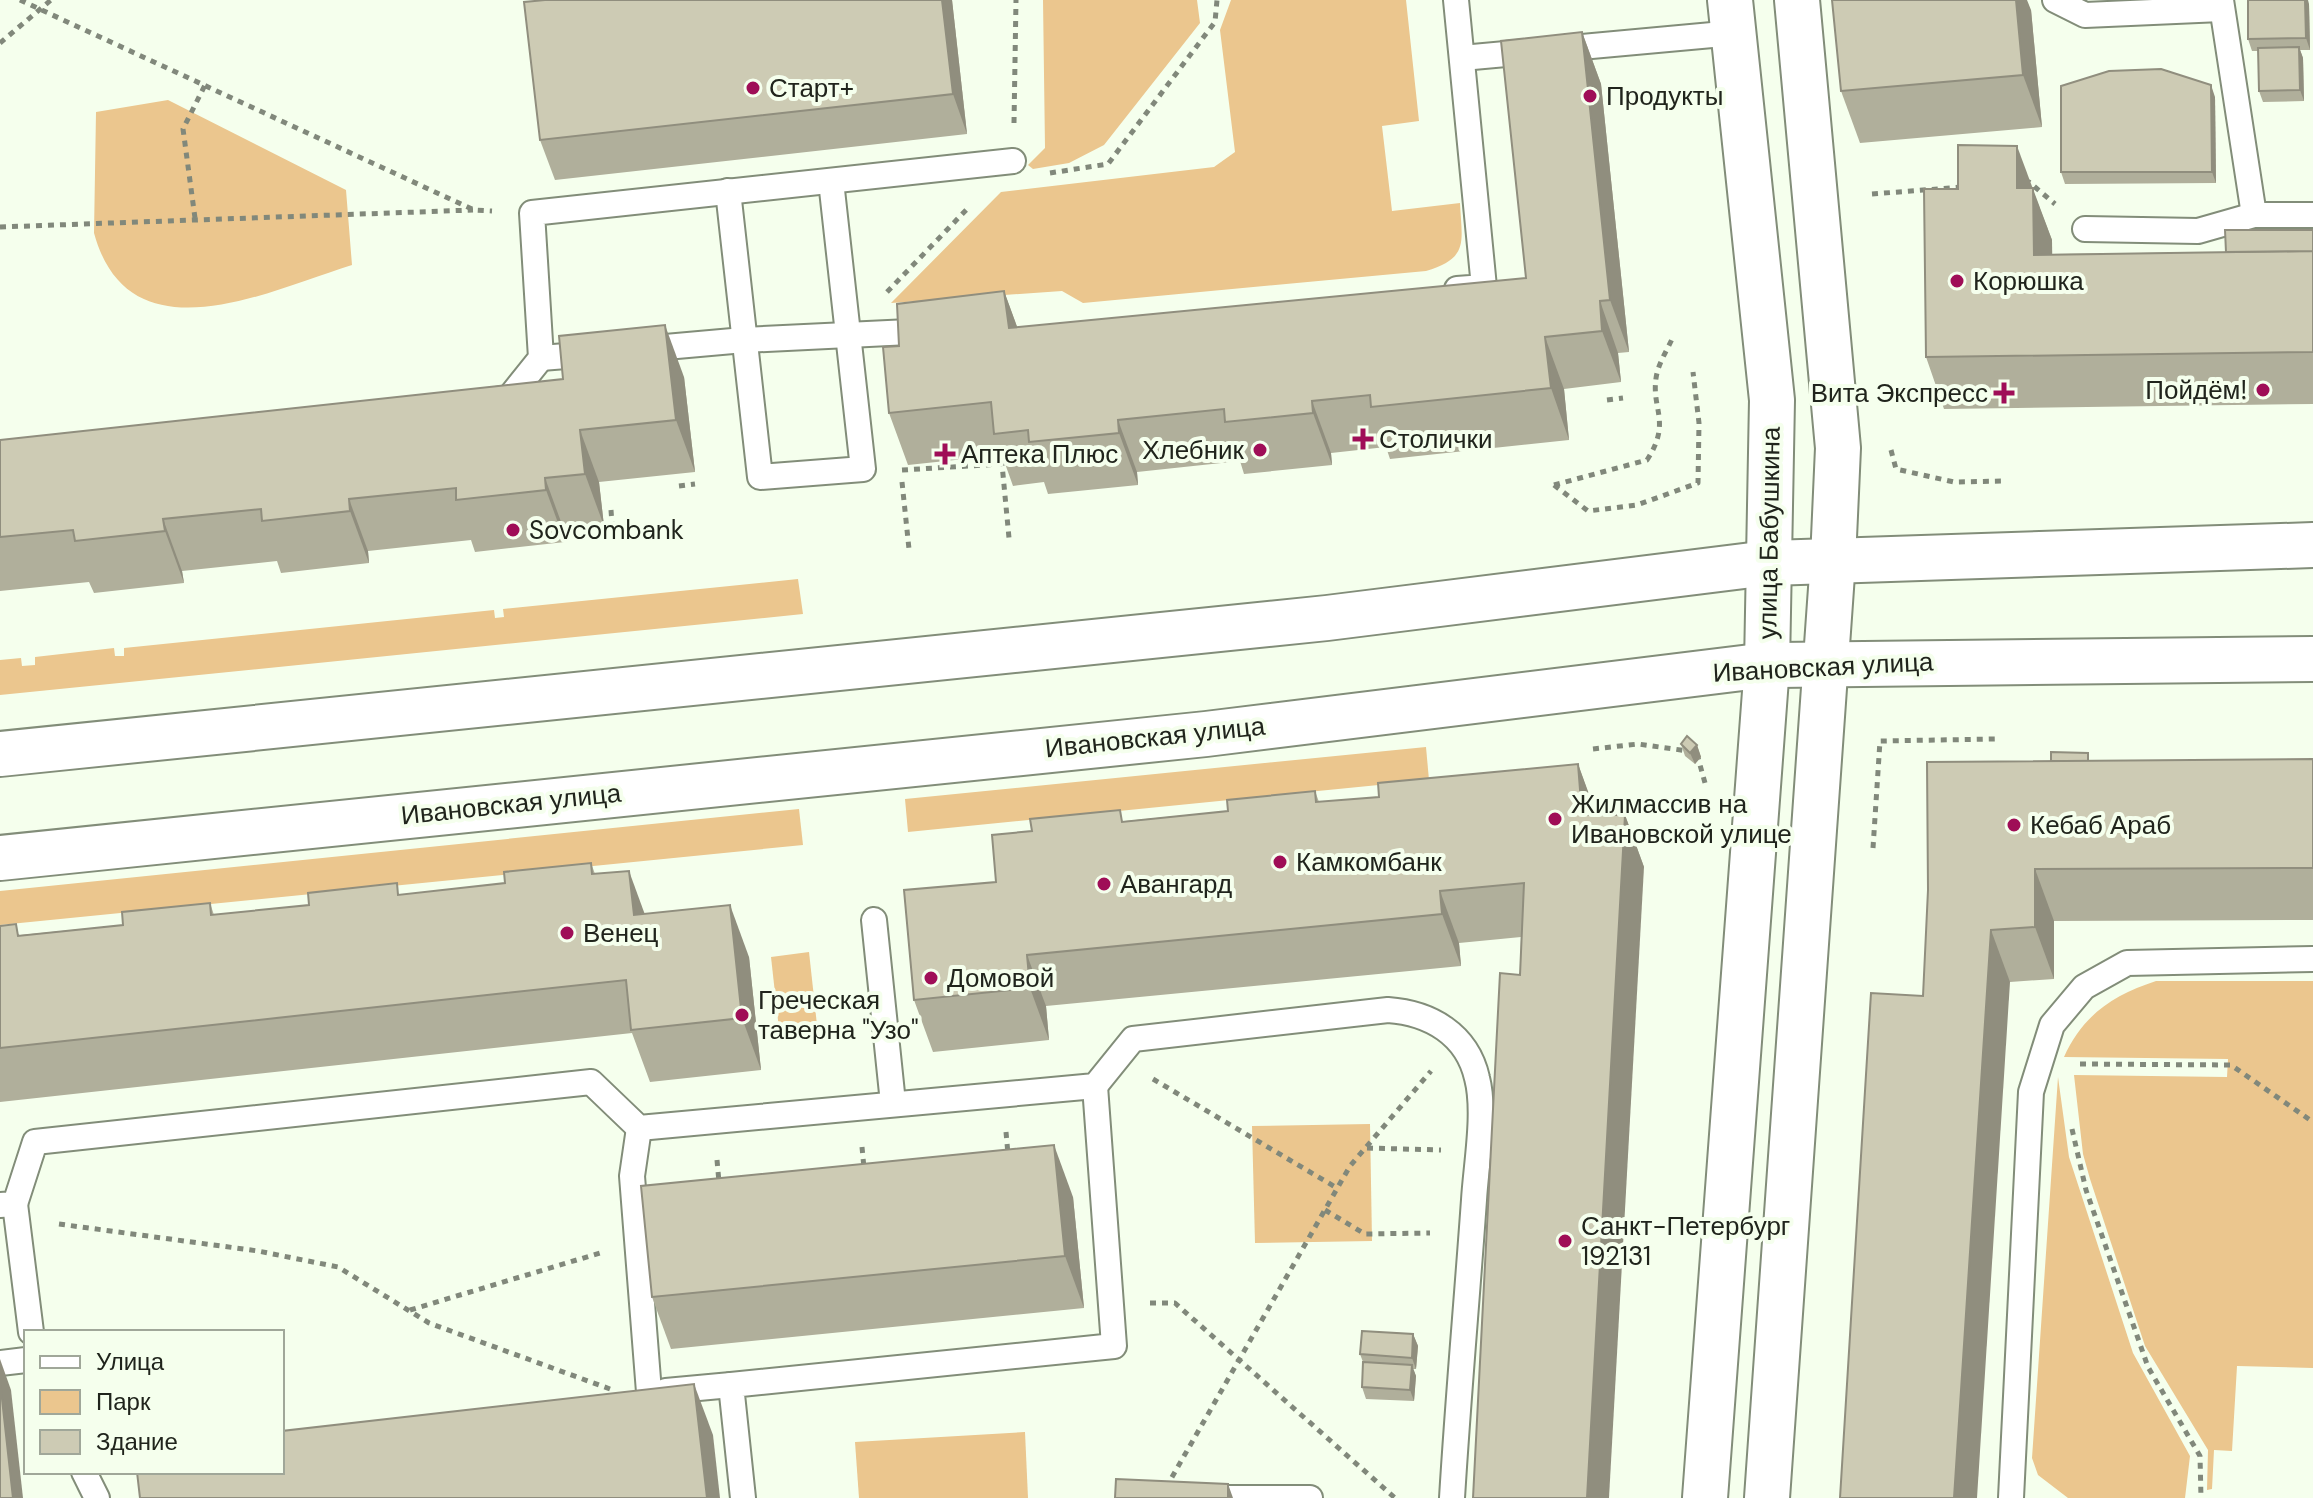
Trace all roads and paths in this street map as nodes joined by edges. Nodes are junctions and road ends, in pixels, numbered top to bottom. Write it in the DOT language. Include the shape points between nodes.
graph roads {
  1 [pos="20,0"];
  2 [pos="51,0"];
  3 [pos="1217,0"];
  4 [pos="1456,0"];
  5 [pos="1797,0"];
  6 [pos="2055,0"];
  7 [pos="2221,4"];
  8 [pos="42,9"];
  9 [pos="1732,16"];
  10 [pos="0,43"];
  11 [pos="1462,58"];
  12 [pos="205,85"];
  13 [pos="1013,161"];
  14 [pos="831,181"];
  15 [pos="2013,183"];
  16 [pos="1966,187"];
  17 [pos="728,191"];
  18 [pos="1872,194"];
  19 [pos="474,210"];
  20 [pos="532,213"];
  21 [pos="2254,215"];
  22 [pos="2313,215"];
  23 [pos="195,218"];
  24 [pos="0,227"];
  25 [pos="2085,229"];
  26 [pos="1438,291"];
  27 [pos="948,331"];
  28 [pos="846,335"];
  29 [pos="1673,337"];
  30 [pos="744,340"];
  31 [pos="541,358"];
  32 [pos="1693,372"];
  33 [pos="1623,398"];
  34 [pos="1607,400"];
  35 [pos="464,404"];
  36 [pos="1896,469"];
  37 [pos="901,471"];
  38 [pos="2002,481"];
  39 [pos="695,484"];
  40 [pos="679,486"];
  41 [pos="611,510"];
  42 [pos="612,524"];
  43 [pos="1009,538"];
  44 [pos="2313,545"];
  45 [pos="1833,560"];
  46 [pos="1768,563"];
  47 [pos="2313,659"];
  48 [pos="1825,662"];
  49 [pos="1767,665"];
  50 [pos="1995,739"];
  51 [pos="1593,749"];
  52 [pos="1696,752"];
  53 [pos="0,754"];
  54 [pos="1873,848"];
  55 [pos="0,858"];
  56 [pos="874,920"];
  57 [pos="2313,959"];
  58 [pos="1457,1041"];
  59 [pos="1118,1058"];
  60 [pos="2038,1064"];
  61 [pos="1095,1086"];
  62 [pos="1002,1094"];
  63 [pos="893,1103"];
  64 [pos="858,1106"];
  65 [pos="713,1121"];
  66 [pos="2313,1122"];
  67 [pos="2071,1123"];
  68 [pos="639,1128"];
  69 [pos="1366,1148"];
  70 [pos="1477,1152"];
  71 [pos="1009,1165"];
  72 [pos="865,1178"];
  73 [pos="1338,1188"];
  74 [pos="720,1192"];
  75 [pos="7,1205"];
  76 [pos="1325,1210"];
  77 [pos="1471,1232"];
  78 [pos="637,1242"];
  79 [pos="1111,1304"];
  80 [pos="409,1311"];
  81 [pos="31,1330"];
  82 [pos="1239,1358"];
  83 [pos="24,1360"];
  84 [pos="0,1363"];
  85 [pos="731,1385"];
  86 [pos="637,1393"];
  87 [pos="85,1474"];
  88 [pos="97,1498"];
  89 [pos="743,1498"];
  90 [pos="1160,1498"];
  91 [pos="1218,1498"];
  92 [pos="1310,1498"];
  93 [pos="1395,1498"];
  94 [pos="1452,1498"];
  95 [pos="1705,1498"];
  96 [pos="1767,1498"];
  97 [pos="2011,1498"];
  98 [pos="2201,1498"];
  1 -- 8 [label="path"];
  2 -- 8 [label="path"];
  3 -- 13 [label="path" via="1215,22 1108,164 1026,176"];
  4 -- 11 [label="lane"];
  5 -- 45 [label="main road" via="1838,448"];
  6 -- 7 [label="lane" via="2085,15"];
  7 -- 21 [label="lane"];
  8 -- 10 [label="path"];
  8 -- 12 [label="path"];
  9 -- 11 [label="lane"];
  9 -- 46 [label="main road, улица Бабушкина" via="1772,400"];
  11 -- 26 [label="lane" via="1484,287"];
  12 -- 19 [label="path"];
  12 -- 23 [label="path" via="183,129"];
  13 -- 14 [label="lane"];
  14 -- 17 [label="lane"];
  14 -- 28 [label="lane"];
  15 -- 25 [label="path" via="2029,182"];
  16 -- 18 [label="path"];
  17 -- 20 [label="lane"];
  17 -- 30 [label="lane"];
  19 -- 20 [label="path"];
  19 -- 23 [label="path"];
  20 -- 31 [label="lane"];
  21 -- 22 [label="lane"];
  21 -- 25 [label="lane" via="2198,231"];
  23 -- 24 [label="path"];
  27 -- 28 [label="lane"];
  28 -- 30 [label="lane"];
  28 -- 30 [label="lane" via="863,469 760,477"];
  29 -- 32 [label="path" via="1657,374 1661,428 1647,460 1554,485 1588,511 1637,505 1698,483"];
  30 -- 31 [label="lane"];
  31 -- 35 [label="lane" via="509,398"];
  33 -- 34 [label="path"];
  36 -- 38 [label="path" via="1954,482"];
  37 -- 43 [label="path" via="1002,464"];
  39 -- 40 [label="path"];
  41 -- 42 [label="path"];
  44 -- 45 [label="main road"];
  45 -- 46 [label="main road"];
  45 -- 48 [label="main road"];
  46 -- 49 [label="main road, улица Бабушкина"];
  46 -- 53 [label="main road" via="1327,618"];
  47 -- 48 [label="main road, Ивановская улица"];
  48 -- 49 [label="main road, Ивановская улица"];
  48 -- 96 [label="main road"];
  49 -- 55 [label="main road, Ивановская улица" via="1206,734"];
  49 -- 95 [label="main road, улица Бабушкина"];
  50 -- 54 [label="path" via="1880,741"];
  51 -- 52 [label="path" via="1638,744"];
  56 -- 63 [label="lane"];
  57 -- 60 [label="lane" via="2127,963 2084,987 2066,1005 2052,1025"];
  58 -- 59 [label="lane" via="1417,1012 1388,1010 1133,1039"];
  58 -- 69 [label="path"];
  58 -- 70 [label="lane" via="1478,1079"];
  59 -- 61 [label="lane"];
  59 -- 73 [label="path"];
  60 -- 66 [label="path" via="2231,1065"];
  60 -- 97 [label="lane" via="2031,1092"];
  61 -- 62 [label="lane"];
  61 -- 79 [label="lane"];
  62 -- 63 [label="lane"];
  62 -- 71 [label="path"];
  63 -- 64 [label="lane"];
  64 -- 65 [label="lane"];
  64 -- 72 [label="path"];
  65 -- 68 [label="lane"];
  65 -- 74 [label="path"];
  67 -- 98 [label="path" via="2086,1190 2148,1367 2200,1456"];
  68 -- 75 [label="lane" via="591,1082 35,1142"];
  68 -- 78 [label="lane" via="632,1176"];
  69 -- 70 [label="path"];
  69 -- 73 [label="path"];
  70 -- 77 [label="lane"];
  73 -- 76 [label="path"];
  75 -- 80 [label="path" via="61,1225 338,1267"];
  75 -- 81 [label="lane"];
  76 -- 77 [label="path" via="1365,1234"];
  76 -- 82 [label="path"];
  77 -- 94 [label="lane"];
  78 -- 80 [label="path"];
  78 -- 86 [label="lane"];
  79 -- 82 [label="path" via="1175,1303"];
  79 -- 85 [label="lane" via="1114,1346"];
  80 -- 86 [label="path" via="429,1323"];
  82 -- 90 [label="path"];
  82 -- 93 [label="path"];
  83 -- 84 [label="lane"];
  85 -- 86 [label="lane"];
  85 -- 89 [label="lane"];
  87 -- 88 [label="lane"];
  91 -- 92 [label="lane"];
}
